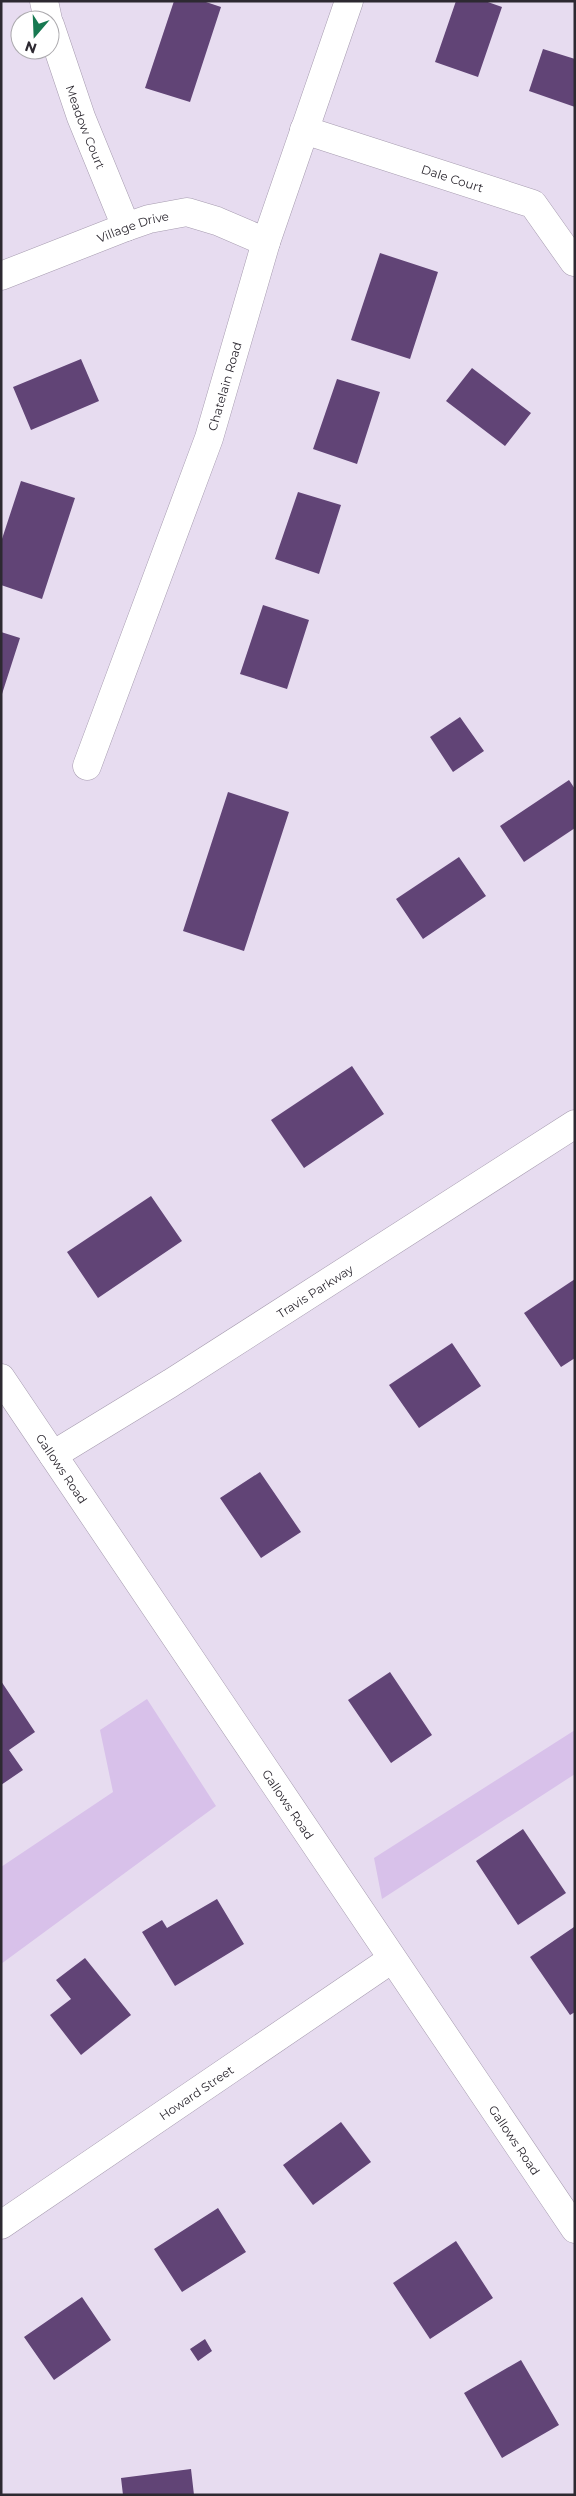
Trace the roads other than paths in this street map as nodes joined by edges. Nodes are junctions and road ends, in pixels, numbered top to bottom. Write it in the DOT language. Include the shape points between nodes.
graph roads {
  1 [pos="349,1"];
  2 [pos="60,55"];
  3 [pos="304,130"];
  4 [pos="126,227"];
  5 [pos="266,242"];
  6 [pos="574,262"];
  7 [pos="1,276"];
  8 [pos="87,766"];
  9 [pos="575,1124"];
  10 [pos="1,1378"];
  11 [pos="53,1455"];
  12 [pos="392,1958"];
  13 [pos="1,2225"];
  14 [pos="575,2230"];
  1 -- 3 [label="street, Chatelain Road"];
  2 -- 4 [label="street, Meadow Court" via="81,117"];
  3 -- 5 [label="street, Chatelain Road"];
  3 -- 6 [label="street, Dale Court" via="533,204"];
  4 -- 5 [label="street, Village Drive" via="187,212"];
  4 -- 7 [label="street, Village Drive"];
  5 -- 8 [label="street, Chatelain Road" via="209,438"];
  9 -- 11 [label="street, Travis Parkway"];
  10 -- 11 [label="street, Gallows Road"];
  11 -- 12 [label="street, Gallows Road"];
  12 -- 13 [label="street, Howard Street"];
  12 -- 14 [label="street, Gallows Road"];
}
